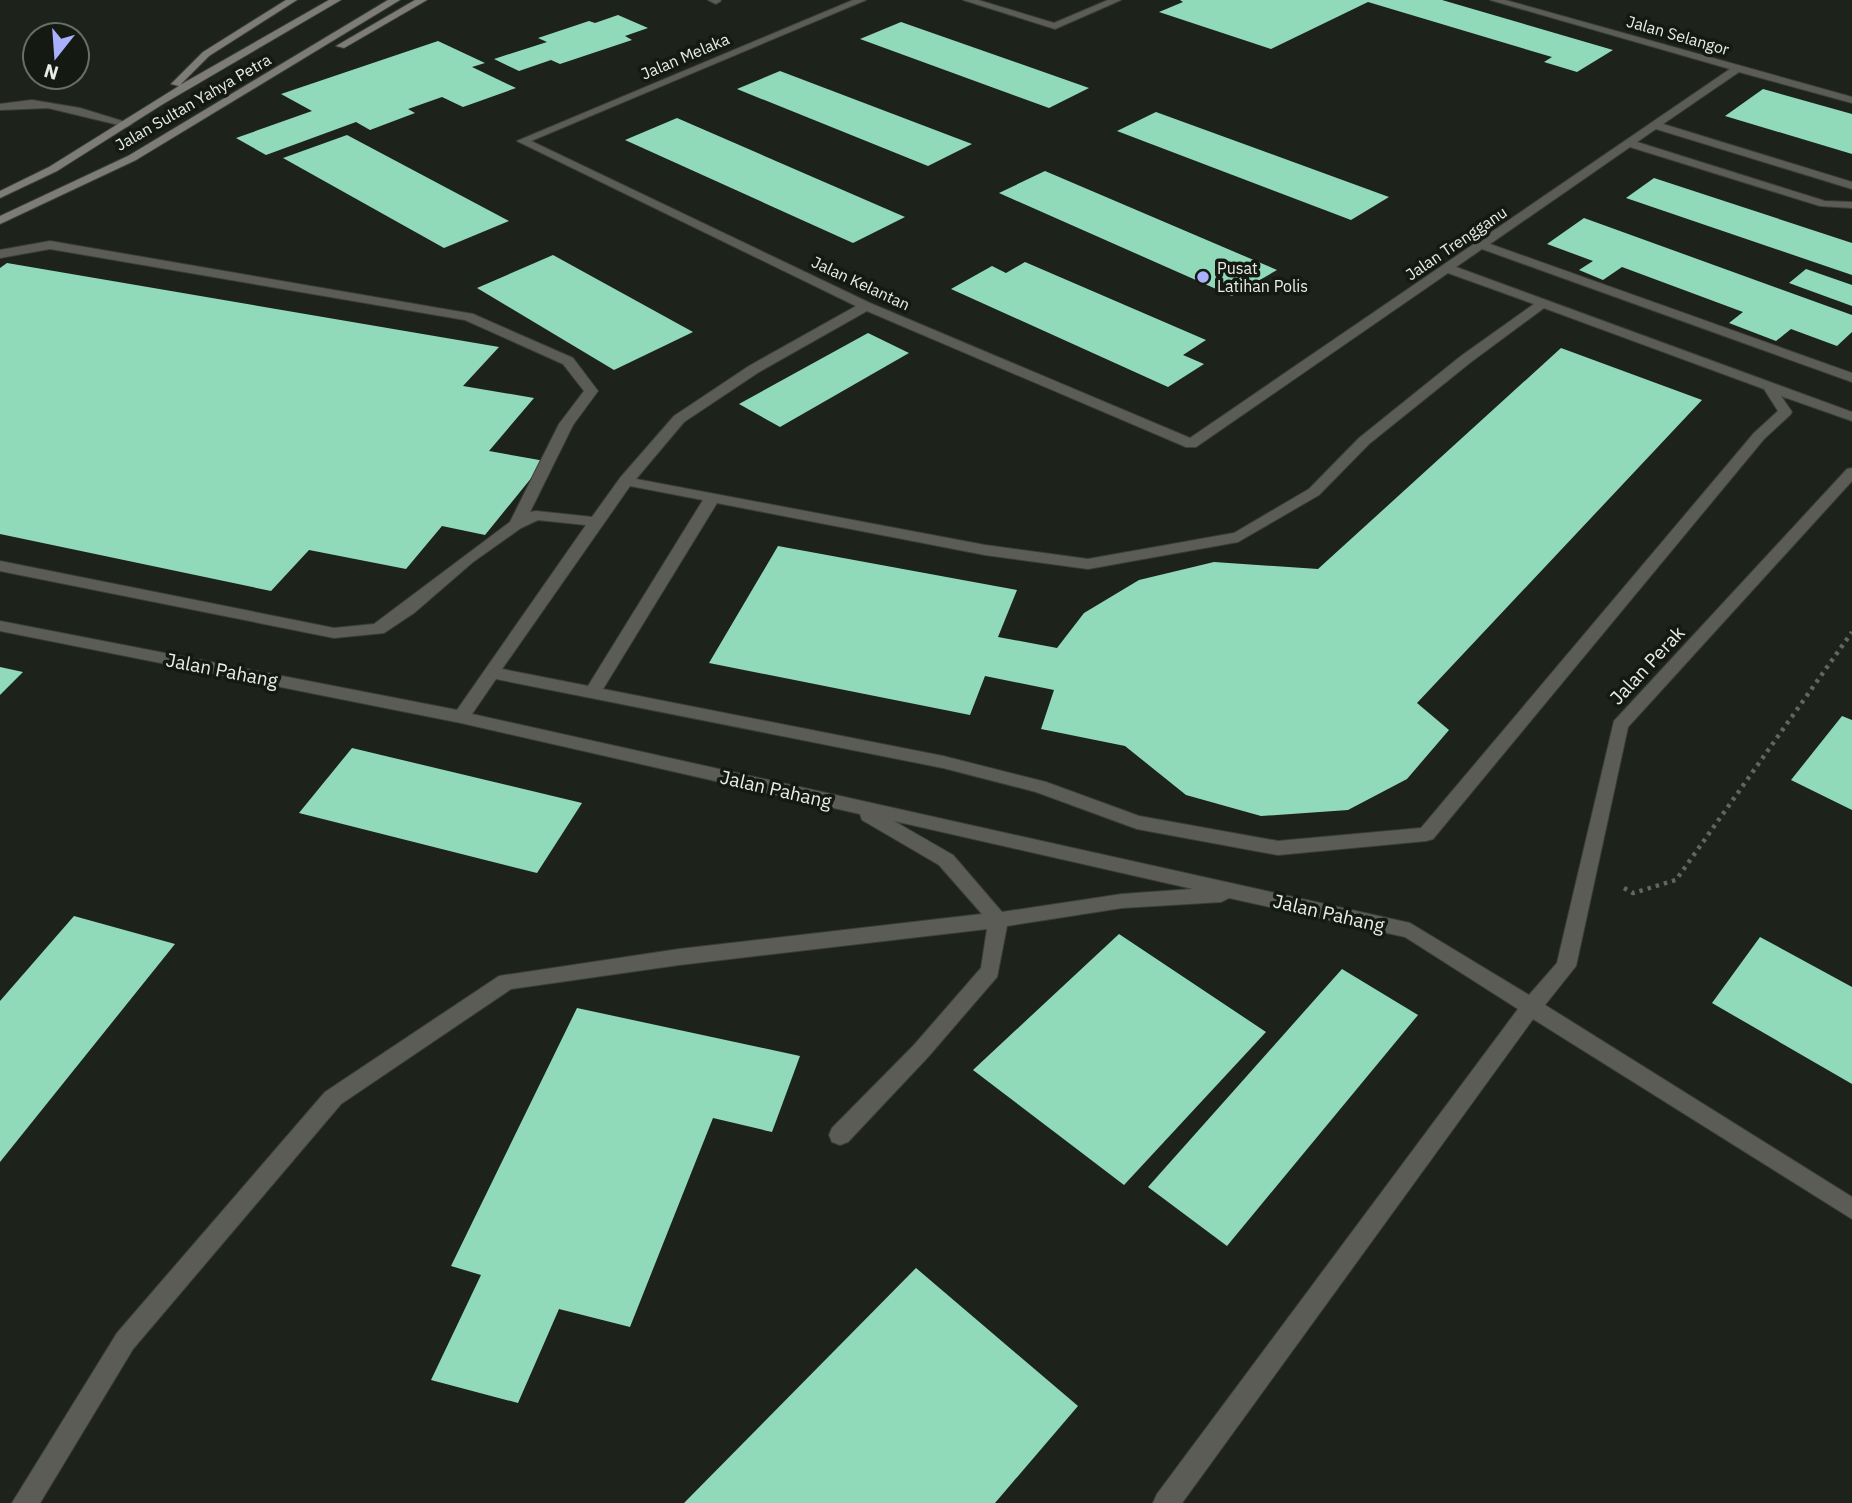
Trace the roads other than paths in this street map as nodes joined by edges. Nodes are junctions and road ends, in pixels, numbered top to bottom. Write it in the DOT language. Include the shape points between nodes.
graph roads {
  1 [pos="292,0"];
  2 [pos="336,0"];
  3 [pos="395,0"];
  4 [pos="422,0"];
  5 [pos="861,0"];
  6 [pos="968,0"];
  7 [pos="1116,0"];
  8 [pos="1495,0"];
  9 [pos="1738,68"];
  10 [pos="261,81"];
  11 [pos="1852,100"];
  12 [pos="159,102"];
  13 [pos="0,107"];
  14 [pos="127,124"];
  15 [pos="1654,125"];
  16 [pos="522,141"];
  17 [pos="1628,144"];
  18 [pos="1852,186"];
  19 [pos="0,195"];
  20 [pos="1852,205"];
  21 [pos="0,220"];
  22 [pos="1481,245"];
  23 [pos="0,254"];
  24 [pos="1447,268"];
  25 [pos="1542,304"];
  26 [pos="866,306"];
  27 [pos="1852,378"];
  28 [pos="1769,387"];
  29 [pos="1852,417"];
  30 [pos="1191,444"];
  31 [pos="1852,472"];
  32 [pos="625,481"];
  33 [pos="713,497"];
  34 [pos="596,523"];
  35 [pos="516,525"];
  36 [pos="0,566"];
  37 [pos="0,626"];
  38 [pos="492,673"];
  39 [pos="592,694"];
  40 [pos="461,718"];
  41 [pos="853,806"];
  42 [pos="1242,893"];
  43 [pos="998,920"];
  44 [pos="1530,1008"];
  45 [pos="840,1135"];
  46 [pos="1852,1209"];
  47 [pos="25,1503"];
  48 [pos="1166,1503"];
  1 -- 12 [label="main road" via="206,54"];
  2 -- 12 [label="main road, Jalan Sultan Yahya Petra"];
  3 -- 10 [label="main road, Jalan Sultan Yahya Petra"];
  4 -- 10 [label="main road" via="314,61"];
  5 -- 16 [label="lane, Jalan Melaka"];
  6 -- 7 [label="lane" via="1055,26"];
  8 -- 9 [label="lane, Jalan Selangor"];
  9 -- 11 [label="lane, Jalan Selangor"];
  9 -- 15 [label="lane, Jalan Trengganu"];
  10 -- 21 [label="main road, Jalan Sultan Yahya Petra" via="132,158"];
  12 -- 14 [label="main road, Jalan Sultan Yahya Petra"];
  13 -- 14 [label="lane" via="45,103"];
  14 -- 19 [label="main road, Jalan Sultan Yahya Petra"];
  15 -- 17 [label="lane, Jalan Trengganu"];
  15 -- 18 [label="lane"];
  16 -- 26 [label="lane, Jalan Kelantan"];
  17 -- 20 [label="lane" via="1824,204"];
  17 -- 22 [label="lane, Jalan Trengganu"];
  22 -- 24 [label="lane, Jalan Trengganu"];
  22 -- 27 [label="lane"];
  23 -- 35 [label="lane" via="50,245 468,317 568,361 591,391 566,424"];
  24 -- 25 [label="lane"];
  24 -- 30 [label="lane, Jalan Trengganu"];
  25 -- 28 [label="lane"];
  25 -- 33 [label="lane" via="1364,441 1314,492 1238,537 1088,564 985,550"];
  26 -- 30 [label="lane, Jalan Kelantan"];
  26 -- 32 [label="lane" via="754,369 679,419"];
  28 -- 29 [label="lane"];
  28 -- 39 [label="lane" via="1785,412 1759,436 1426,834 1278,848 1138,822 1040,787 943,762"];
  31 -- 44 [label="lane, Jalan Perak" via="1620,725 1566,966"];
  32 -- 33 [label="lane"];
  32 -- 34 [label="lane"];
  33 -- 39 [label="lane"];
  34 -- 35 [label="lane" via="536,515"];
  34 -- 38 [label="lane"];
  35 -- 36 [label="lane" via="377,629 334,633"];
  37 -- 40 [label="lane, Jalan Pahang"];
  38 -- 39 [label="lane"];
  38 -- 40 [label="lane"];
  40 -- 41 [label="lane, Jalan Pahang"];
  41 -- 42 [label="lane, Jalan Pahang"];
  41 -- 43 [label="lane" via="946,860"];
  42 -- 43 [label="lane" via="1122,901"];
  42 -- 44 [label="lane, Jalan Pahang" via="1410,931"];
  43 -- 45 [label="lane" via="990,971"];
  43 -- 47 [label="lane" via="506,982 333,1098 125,1341"];
  44 -- 46 [label="lane, Jalan Pahang"];
  44 -- 48 [label="lane"];
}
